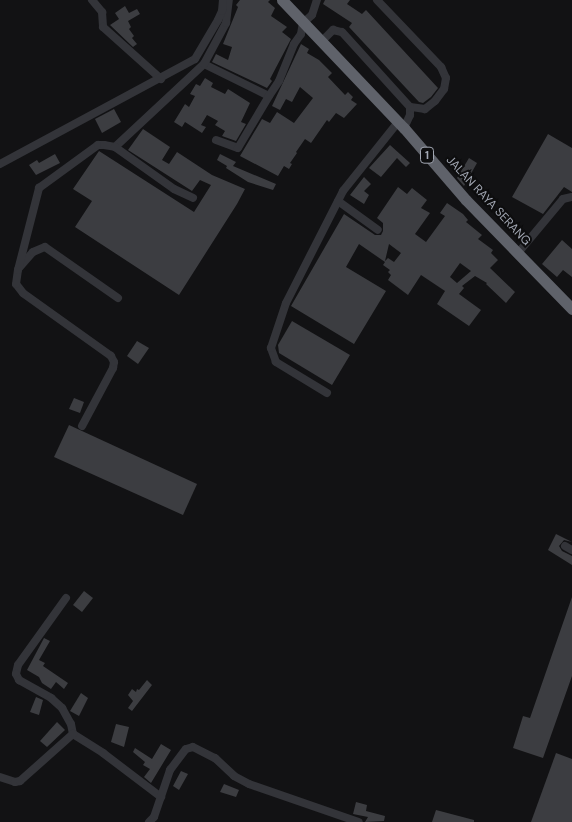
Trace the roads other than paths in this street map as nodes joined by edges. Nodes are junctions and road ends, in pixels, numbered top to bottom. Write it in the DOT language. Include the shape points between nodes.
graph roads {
  1 [pos="92,0"];
  2 [pos="223,0"];
  3 [pos="229,0"];
  4 [pos="282,0"];
  5 [pos="317,0"];
  6 [pos="377,0"];
  7 [pos="303,23"];
  8 [pos="322,41"];
  9 [pos="204,64"];
  10 [pos="161,79"];
  11 [pos="269,96"];
  12 [pos="410,107"];
  13 [pos="401,125"];
  14 [pos="216,140"];
  15 [pos="115,147"];
  16 [pos="0,164"];
  17 [pos="572,197"];
  18 [pos="193,198"];
  19 [pos="338,201"];
  20 [pos="378,230"];
  21 [pos="518,253"];
  22 [pos="18,270"];
  23 [pos="118,298"];
  24 [pos="572,309"];
  25 [pos="327,393"];
  26 [pos="82,426"];
  27 [pos="66,598"];
  28 [pos="73,734"];
  29 [pos="0,777"];
  30 [pos="161,797"];
  31 [pos="149,822"];
  32 [pos="359,822"];
  1 -- 10 [label="street" via="102,12 103,27"];
  2 -- 10 [label="street" via="218,20 195,59"];
  3 -- 9 [label="street" via="226,23"];
  4 -- 7 [label="highway, JALAN RAYA SERANG / 1"];
  5 -- 7 [label="street" via="312,15"];
  6 -- 12 [label="street" via="441,67 446,78 444,89 425,109"];
  7 -- 8 [label="highway, JALAN RAYA SERANG / 1"];
  7 -- 11 [label="street" via="301,34"];
  8 -- 12 [label="street" via="333,30 342,32"];
  8 -- 13 [label="highway, JALAN RAYA SERANG / 1"];
  9 -- 11 [label="street"];
  9 -- 15 [label="street"];
  10 -- 16 [label="street"];
  11 -- 14 [label="street" via="238,148"];
  12 -- 13 [label="street" via="410,115"];
  13 -- 19 [label="street" via="349,182"];
  13 -- 21 [label="highway, JALAN RAYA SERANG / 1"];
  15 -- 18 [label="street" via="174,189"];
  15 -- 22 [label="street" via="98,145 39,188"];
  17 -- 21 [label="street" via="563,199"];
  19 -- 20 [label="street"];
  19 -- 25 [label="street" via="286,303 271,348 276,362"];
  21 -- 24 [label="highway, JALAN RAYA SERANG / 1"];
  22 -- 23 [label="street" via="33,252 45,247"];
  22 -- 26 [label="street" via="18,288 111,356 114,362"];
  27 -- 28 [label="street" via="18,665 16,674 18,680 51,698 62,708"];
  28 -- 29 [label="street" via="20,781"];
  28 -- 30 [label="street" via="103,752"];
  30 -- 31 [label="street"];
  30 -- 32 [label="street" via="170,770 186,749 193,747 249,784"];
}
